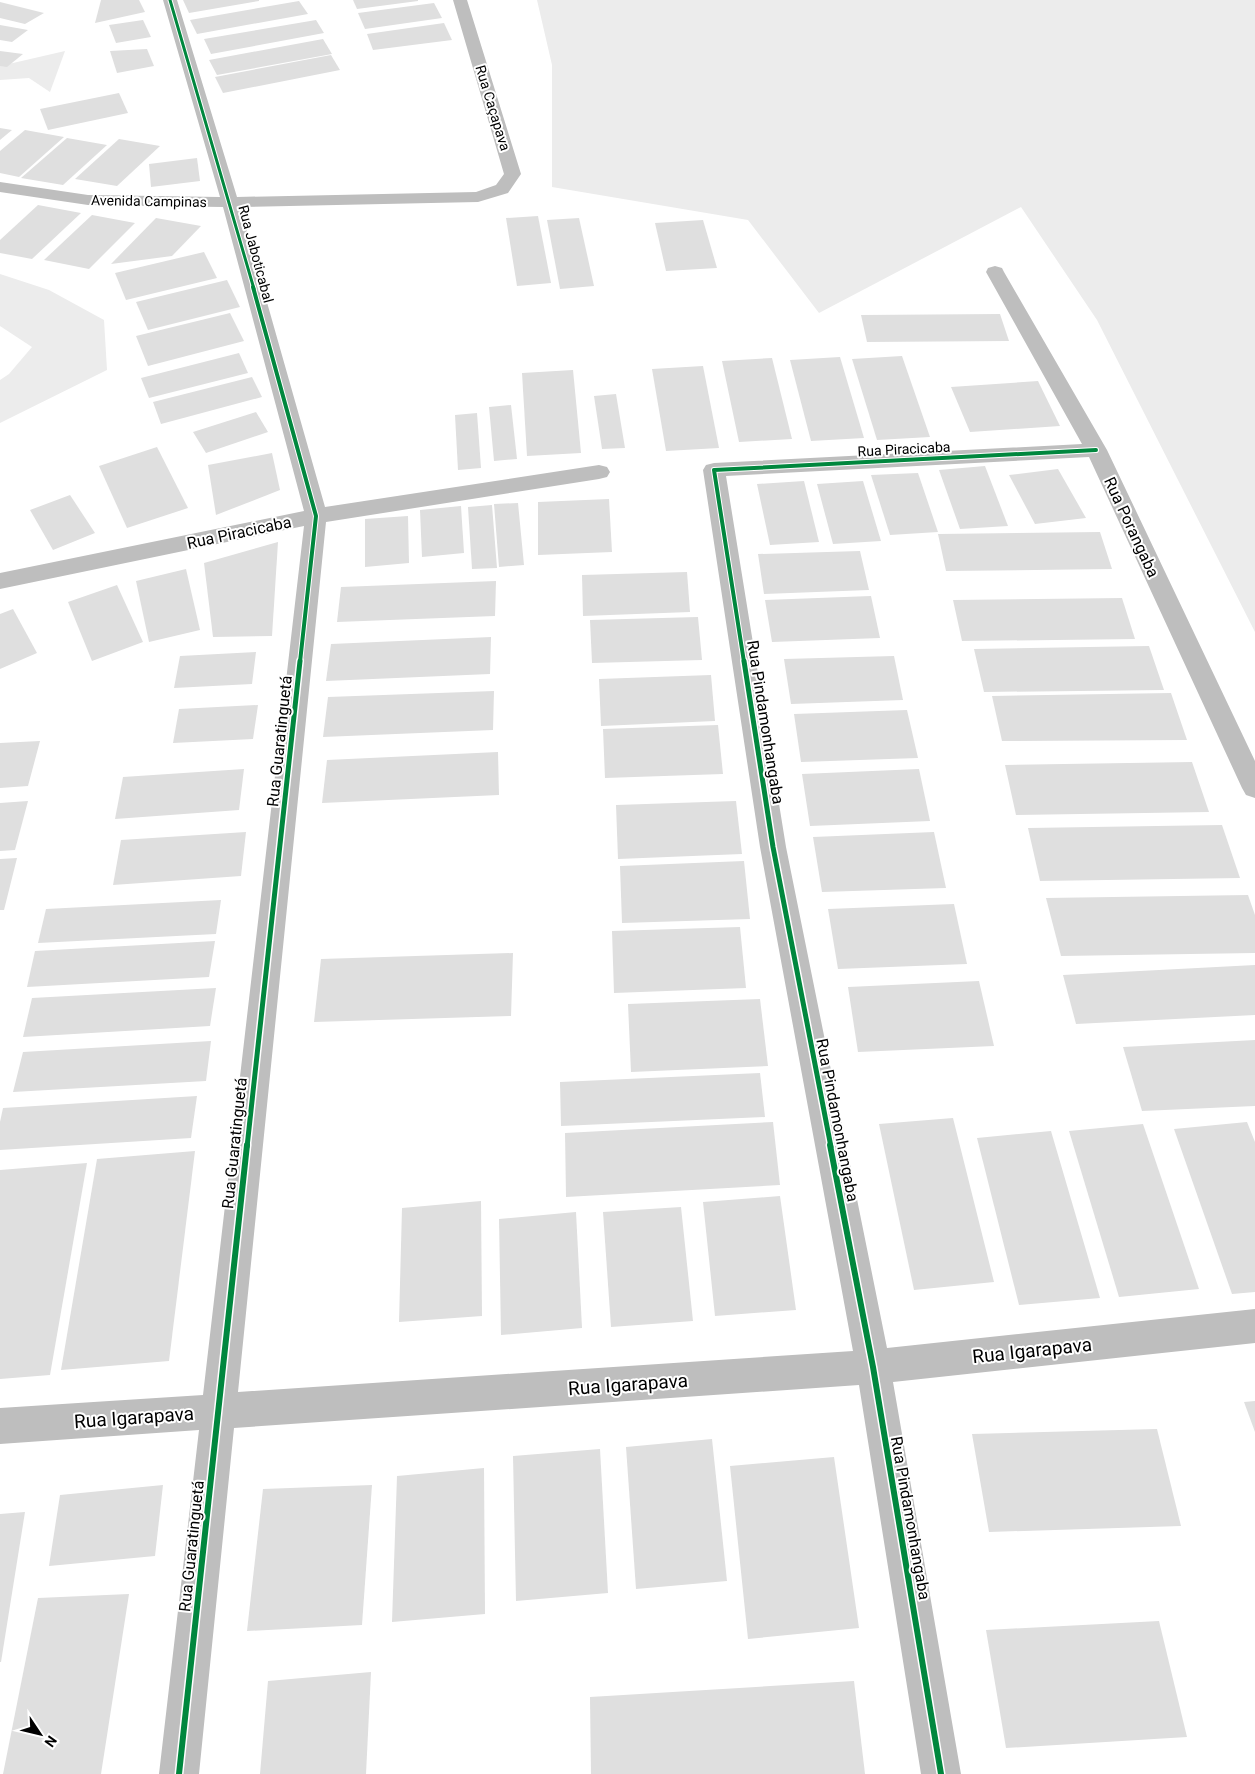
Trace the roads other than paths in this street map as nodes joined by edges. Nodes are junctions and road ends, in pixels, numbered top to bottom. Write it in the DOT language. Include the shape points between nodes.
graph roads {
  1 [pos="170,0"];
  2 [pos="460,0"];
  3 [pos="0,187"];
  4 [pos="478,198"];
  5 [pos="230,202"];
  6 [pos="995,272"];
  7 [pos="1096,450"];
  8 [pos="714,470"];
  9 [pos="598,472"];
  10 [pos="316,516"];
  11 [pos="0,581"];
  12 [pos="1255,788"];
  13 [pos="1255,1326"];
  14 [pos="873,1367"];
  15 [pos="218,1412"];
  16 [pos="0,1426"];
  17 [pos="179,1774"];
  18 [pos="941,1774"];
  1 -- 5 [label="street, Rua Jaboticabal"];
  2 -- 4 [label="street, Rua Caçapava" via="513,174 502,189"];
  3 -- 5 [label="street, Avenida Campinas" via="74,199"];
  4 -- 5 [label="street, Avenida Campinas"];
  5 -- 10 [label="street, Rua Jaboticabal"];
  6 -- 7 [label="street, Rua Porangaba"];
  7 -- 8 [label="street, Rua Piracicaba"];
  7 -- 12 [label="street, Rua Porangaba"];
  8 -- 14 [label="street, Rua Pindamonhangaba" via="773,847"];
  9 -- 10 [label="street, Rua Piracicaba"];
  10 -- 11 [label="street, Rua Piracicaba"];
  10 -- 15 [label="street, Rua Guaratinguetá"];
  13 -- 14 [label="street, Rua Igarapava"];
  14 -- 15 [label="street, Rua Igarapava"];
  14 -- 18 [label="street, Rua Pindamonhangaba"];
  15 -- 16 [label="street, Rua Igarapava"];
  15 -- 17 [label="street, Rua Guaratinguetá"];
}
